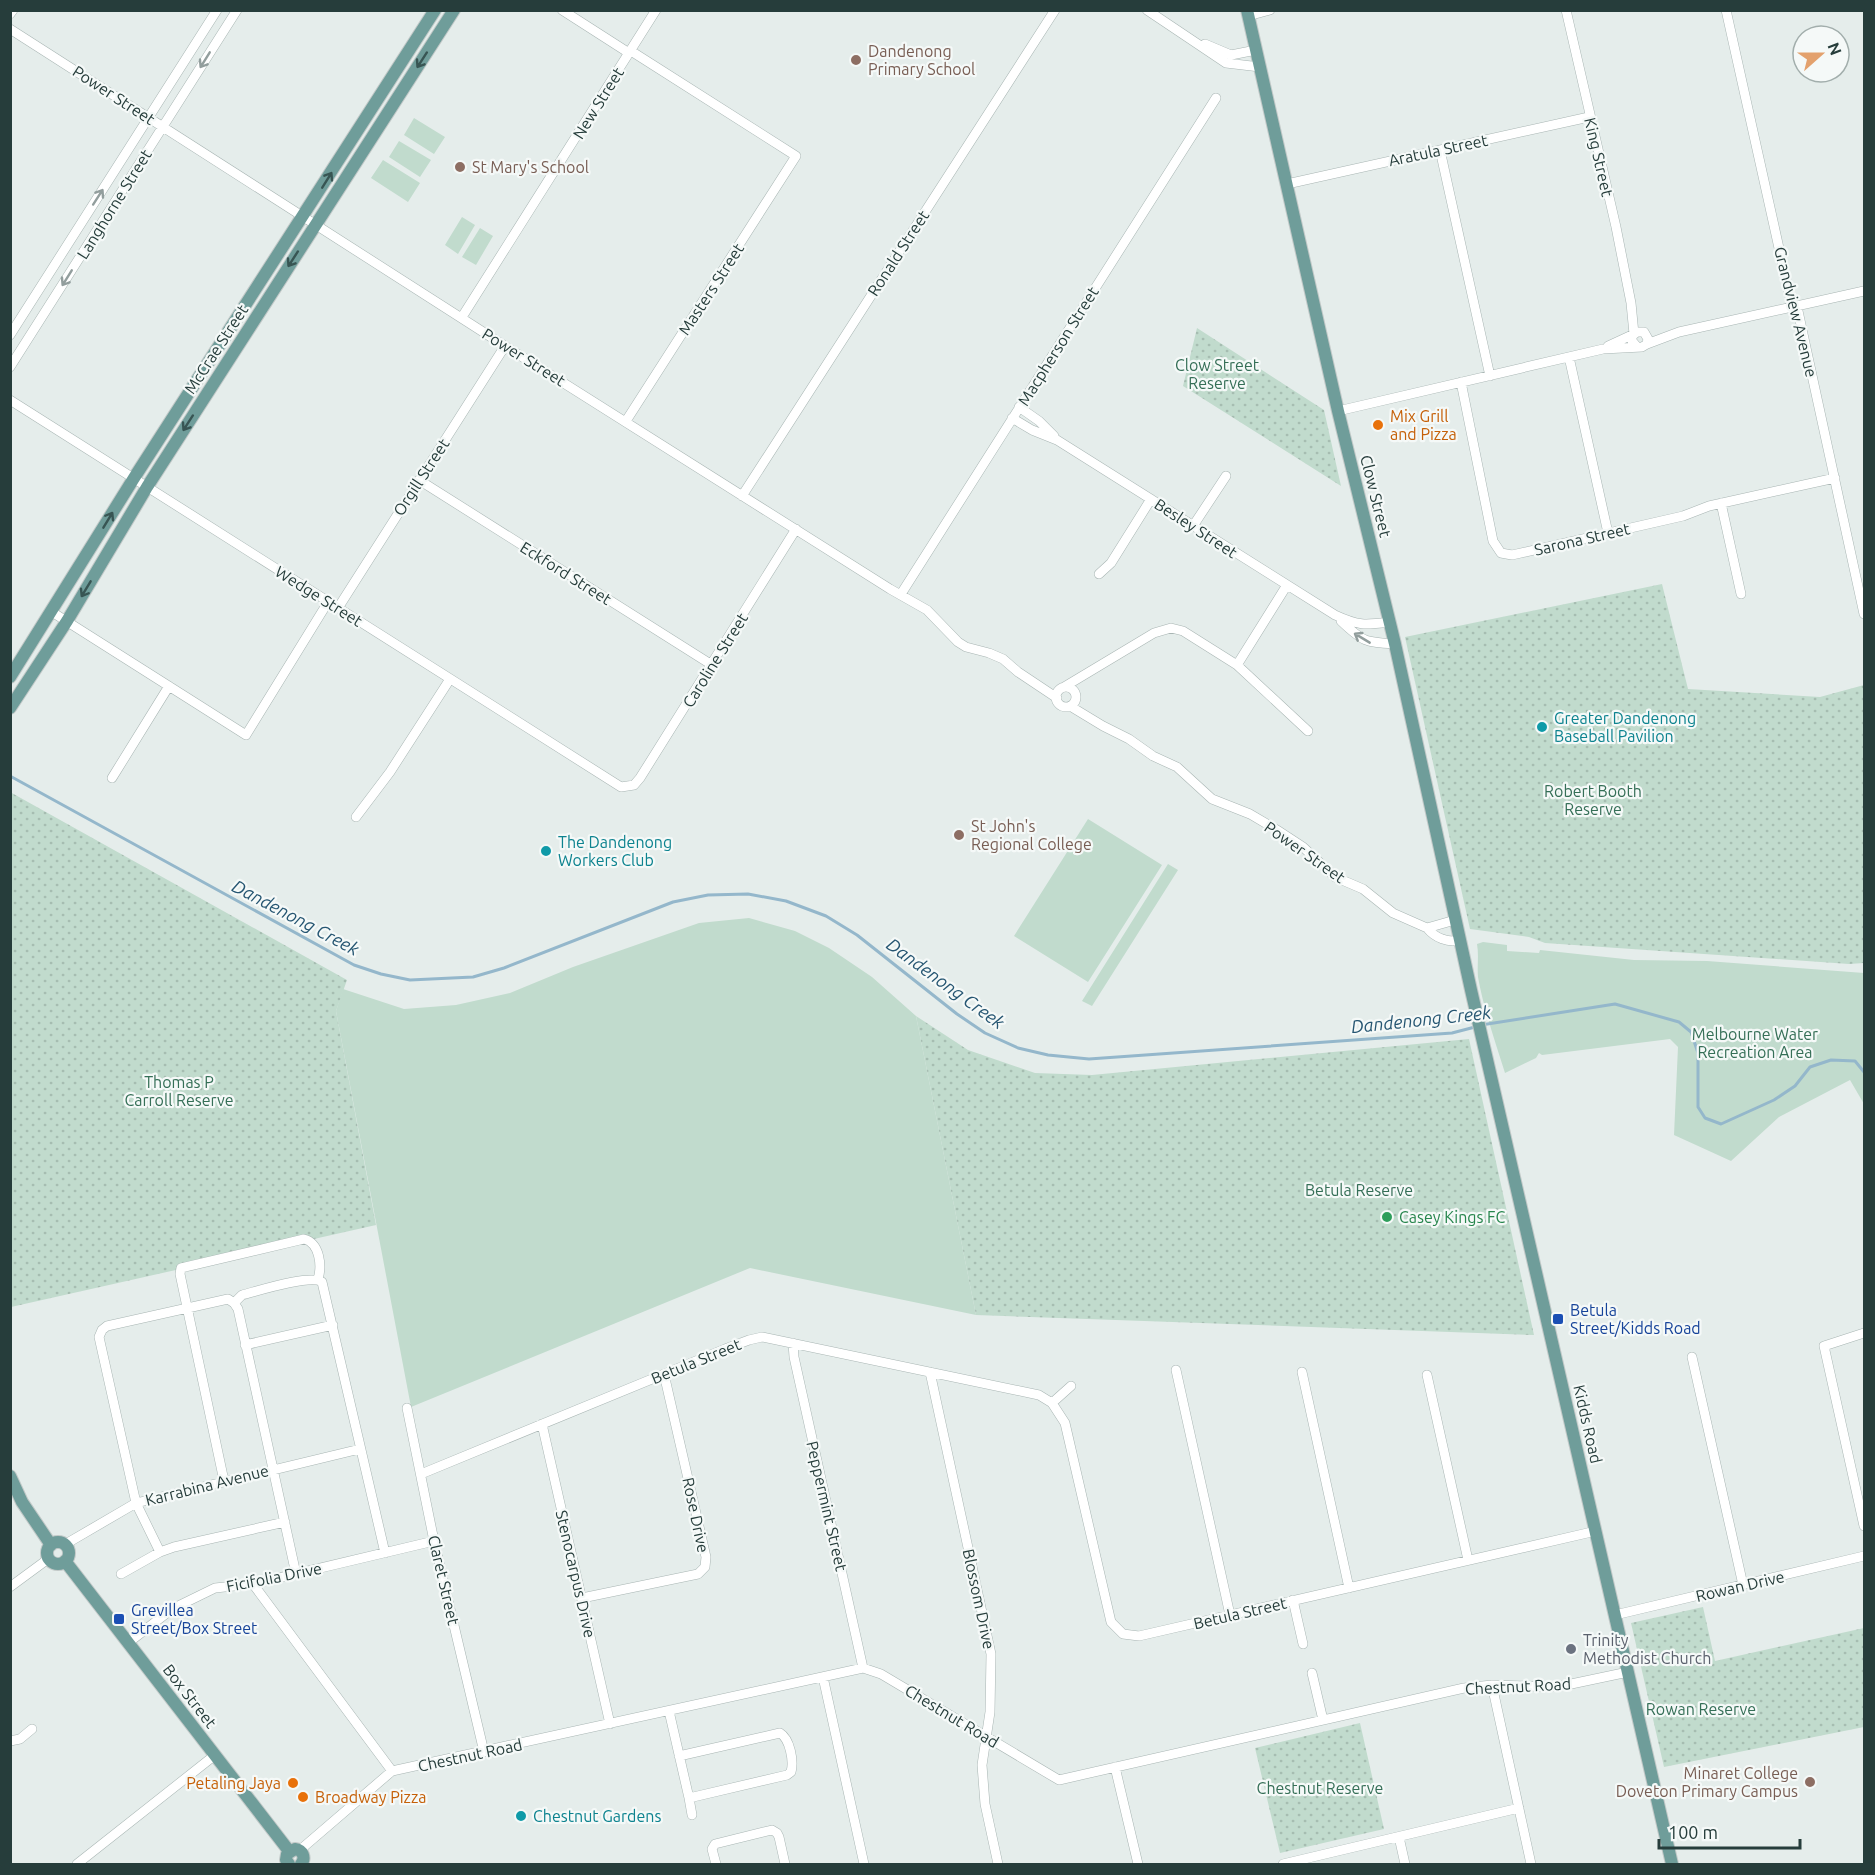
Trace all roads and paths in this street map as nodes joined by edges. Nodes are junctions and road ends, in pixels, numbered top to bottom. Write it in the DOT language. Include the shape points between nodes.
graph roads {
  1 [pos="217,10"];
  2 [pos="237,10"];
  3 [pos="435,10"];
  4 [pos="454,10"];
  5 [pos="562,10"];
  6 [pos="657,10"];
  7 [pos="1055,10"];
  8 [pos="1147,10"];
  9 [pos="1270,10"];
  10 [pos="1566,10"];
  11 [pos="1726,10"];
  12 [pos="1247,13"];
  13 [pos="10,29"];
  14 [pos="1194,40"];
  15 [pos="1256,50"];
  16 [pos="630,52"];
  17 [pos="1260,67"];
  18 [pos="1216,98"];
  19 [pos="1589,117"];
  20 [pos="149,118"];
  21 [pos="163,127"];
  22 [pos="1440,150"];
  23 [pos="1287,184"];
  24 [pos="304,217"];
  25 [pos="315,224"];
  26 [pos="1864,291"];
  27 [pos="1795,306"];
  28 [pos="462,317"];
  29 [pos="1679,332"];
  30 [pos="1639,333"];
  31 [pos="10,335"];
  32 [pos="1642,345"];
  33 [pos="505,346"];
  34 [pos="1603,349"];
  35 [pos="1569,357"];
  36 [pos="10,367"];
  37 [pos="1490,376"];
  38 [pos="1461,382"];
  39 [pos="10,400"];
  40 [pos="1019,407"];
  41 [pos="1338,411"];
  42 [pos="1012,418"];
  43 [pos="626,421"];
  44 [pos="1058,440"];
  45 [pos="1226,476"];
  46 [pos="134,478"];
  47 [pos="1835,478"];
  48 [pos="419,480"];
  49 [pos="147,487"];
  50 [pos="742,496"];
  51 [pos="1151,499"];
  52 [pos="1721,503"];
  53 [pos="1193,526"];
  54 [pos="796,530"];
  55 [pos="1608,533"];
  56 [pos="1099,574"];
  57 [pos="1287,585"];
  58 [pos="901,594"];
  59 [pos="1741,594"];
  60 [pos="328,602"];
  61 [pos="338,608"];
  62 [pos="52,612"];
  63 [pos="1864,614"];
  64 [pos="1335,615"];
  65 [pos="67,621"];
  66 [pos="1390,622"];
  67 [pos="1395,644"];
  68 [pos="712,665"];
  69 [pos="1237,665"];
  70 [pos="1090,673"];
  71 [pos="10,677"];
  72 [pos="450,679"];
  73 [pos="1036,682"];
  74 [pos="169,686"];
  75 [pos="1063,688"];
  76 [pos="1076,695"];
  77 [pos="1057,698"];
  78 [pos="1070,706"];
  79 [pos="10,708"];
  80 [pos="1093,719"];
  81 [pos="1308,731"];
  82 [pos="112,778"];
  83 [pos="630,787"];
  84 [pos="356,817"];
  85 [pos="1455,920"];
  86 [pos="1427,928"];
  87 [pos="1460,940"];
  88 [pos="1471,990"];
  89 [pos="318,1279"];
  90 [pos="234,1303"];
  91 [pos="187,1308"];
  92 [pos="333,1324"];
  93 [pos="1864,1334"];
  94 [pos="793,1343"];
  95 [pos="245,1345"];
  96 [pos="1692,1357"];
  97 [pos="1176,1370"];
  98 [pos="930,1372"];
  99 [pos="1302,1372"];
  100 [pos="664,1374"];
  101 [pos="1427,1375"];
  102 [pos="1071,1386"];
  103 [pos="1052,1403"];
  104 [pos="406,1408"];
  105 [pos="542,1424"];
  106 [pos="360,1449"];
  107 [pos="272,1470"];
  108 [pos="421,1474"];
  109 [pos="10,1476"];
  110 [pos="224,1481"];
  111 [pos="136,1503"];
  112 [pos="285,1522"];
  113 [pos="1864,1526"];
  114 [pos="1596,1531"];
  115 [pos="434,1541"];
  116 [pos="51,1545"];
  117 [pos="64,1545"];
  118 [pos="160,1552"];
  119 [pos="385,1553"];
  120 [pos="1864,1556"];
  121 [pos="48,1559"];
  122 [pos="1468,1560"];
  123 [pos="65,1561"];
  124 [pos="121,1574"];
  125 [pos="296,1574"];
  126 [pos="253,1584"];
  127 [pos="1743,1585"];
  128 [pos="10,1587"];
  129 [pos="1349,1588"];
  130 [pos="582,1598"];
  131 [pos="1293,1600"];
  132 [pos="1616,1614"];
  133 [pos="1230,1615"];
  134 [pos="128,1643"];
  135 [pos="1303,1644"];
  136 [pos="863,1668"];
  137 [pos="1628,1672"];
  138 [pos="1312,1673"];
  139 [pos="823,1677"];
  140 [pos="1492,1685"];
  141 [pos="669,1711"];
  142 [pos="1323,1720"];
  143 [pos="610,1724"];
  144 [pos="32,1729"];
  145 [pos="986,1737"];
  146 [pos="10,1741"];
  147 [pos="484,1752"];
  148 [pos="215,1755"];
  149 [pos="679,1756"];
  150 [pos="1115,1767"];
  151 [pos="392,1772"];
  152 [pos="689,1798"];
  153 [pos="1519,1808"];
  154 [pos="692,1815"];
  155 [pos="1399,1837"];
  156 [pos="290,1859"];
  157 [pos="77,1864"];
  158 [pos="301,1864"];
  159 [pos="716,1864"];
  160 [pos="785,1864"];
  161 [pos="864,1864"];
  162 [pos="998,1864"];
  163 [pos="1138,1864"];
  164 [pos="1283,1864"];
  165 [pos="1405,1864"];
  166 [pos="1532,1864"];
  167 [pos="1672,1864"];
  1 -- 20 [label="street, Langhorne Street"];
  2 -- 21 [label="street, Langhorne Street, one-way"];
  24 -- 3 [label="main road, McCrae Street, one-way"];
  4 -- 25 [label="main road, McCrae Street, one-way"];
  5 -- 16 [label="street"];
  6 -- 16 [label="street, New Street"];
  7 -- 50 [label="street, Ronald Street"];
  8 -- 14 [label="street"];
  9 -- 12 [label="street"];
  10 -- 19 [label="street, King Street"];
  11 -- 27 [label="street, Grandview Avenue"];
  12 -- 15 [label="main road, Clow Street"];
  13 -- 20 [label="street, Power Street"];
  14 -- 15 [label="street" via="1228,54"];
  14 -- 17 [label="street" via="1226,63"];
  15 -- 17 [label="main road, Clow Street"];
  16 -- 28 [label="street, New Street"];
  16 -- 43 [label="street, Masters Street" via="796,156"];
  17 -- 23 [label="main road, Clow Street"];
  18 -- 40 [label="street, Macpherson Street"];
  19 -- 22 [label="street, Aratula Street"];
  19 -- 30 [label="street, King Street"];
  20 -- 21 [label="street, Power Street"];
  31 -- 20 [label="street, Langhorne Street, one-way"];
  21 -- 24 [label="street, Power Street"];
  21 -- 36 [label="street, Langhorne Street, one-way"];
  22 -- 23 [label="street, Aratula Street"];
  22 -- 37 [label="street"];
  23 -- 41 [label="main road, Clow Street"];
  24 -- 25 [label="street, Power Street"];
  24 -- 46 [label="main road, McCrae Street"];
  25 -- 28 [label="street, Power Street"];
  25 -- 49 [label="main road, McCrae Street, one-way"];
  26 -- 27 [label="street"];
  27 -- 29 [label="street"];
  27 -- 47 [label="street, Grandview Avenue"];
  28 -- 33 [label="street, Power Street"];
  29 -- 30 [label="street"];
  29 -- 32 [label="street"];
  30 -- 32 [label="street" via="1648,339"];
  30 -- 32 [label="street" via="1632,341"];
  30 -- 34 [label="street"];
  32 -- 34 [label="street"];
  33 -- 43 [label="street, Power Street"];
  33 -- 48 [label="street, Orgill Street"];
  34 -- 35 [label="street"];
  35 -- 37 [label="street"];
  35 -- 55 [label="street"];
  37 -- 38 [label="street"];
  38 -- 41 [label="street"];
  38 -- 55 [label="street, Sarona Street" via="1493,541 1501,554 1512,555"];
  39 -- 46 [label="street, Wedge Street"];
  40 -- 42 [label="street, Macpherson Street"];
  40 -- 44 [label="street, Besley Street"];
  41 -- 66 [label="main road, Clow Street"];
  42 -- 44 [label="street, Besley Street"];
  42 -- 58 [label="street, Macpherson Street"];
  43 -- 50 [label="street, Power Street"];
  44 -- 51 [label="street, Besley Street"];
  45 -- 53 [label="street"];
  46 -- 49 [label="street, Wedge Street"];
  62 -- 46 [label="main road, McCrae Street, one-way"];
  47 -- 52 [label="street, Sarona Street"];
  47 -- 63 [label="street, Grandview Avenue"];
  48 -- 61 [label="street, Orgill Street"];
  48 -- 68 [label="street, Eckford Street"];
  49 -- 60 [label="street, Wedge Street"];
  49 -- 65 [label="main road, McCrae Street, one-way"];
  50 -- 54 [label="street, Power Street"];
  51 -- 53 [label="street, Besley Street"];
  51 -- 56 [label="street" via="1111,563"];
  52 -- 55 [label="street, Sarona Street"];
  52 -- 59 [label="street"];
  53 -- 57 [label="street, Besley Street"];
  54 -- 58 [label="street, Power Street"];
  54 -- 68 [label="street, Caroline Street"];
  57 -- 64 [label="street, Besley Street"];
  57 -- 69 [label="street"];
  58 -- 73 [label="street, Power Street" via="927,610 958,642 996,656"];
  60 -- 61 [label="street, Wedge Street"];
  60 -- 74 [label="street" via="246,735"];
  61 -- 72 [label="street, Wedge Street"];
  62 -- 65 [label="street"];
  62 -- 71 [label="main road, McCrae Street"];
  64 -- 66 [label="street, Besley Street" via="1364,625"];
  67 -- 64 [label="street, Besley Street, one-way" via="1367,643"];
  65 -- 74 [label="street"];
  65 -- 79 [label="main road, McCrae Street"];
  66 -- 67 [label="main road, Clow Street"];
  67 -- 85 [label="main road, Clow Street"];
  68 -- 83 [label="street, Caroline Street" via="640,778"];
  69 -- 70 [label="street" via="1183,631 1171,628 1154,633"];
  69 -- 81 [label="street"];
  70 -- 75 [label="street"];
  70 -- 76 [label="street"];
  72 -- 83 [label="street, Wedge Street" via="616,784"];
  72 -- 84 [label="street"];
  73 -- 75 [label="street, Power Street"];
  73 -- 77 [label="street, Power Street"];
  74 -- 82 [label="street"];
  75 -- 76 [label="street"];
  75 -- 77 [label="street"];
  76 -- 78 [label="street"];
  76 -- 80 [label="street, Power Street"];
  77 -- 78 [label="street" via="1061,705"];
  78 -- 80 [label="street, Power Street"];
  80 -- 86 [label="street, Power Street" via="1177,766 1212,799 1277,830 1303,847 1335,877 1363,889 1393,913"];
  85 -- 86 [label="street"];
  85 -- 87 [label="main road, Clow Street"];
  86 -- 87 [label="street, Power Street" via="1451,942"];
  87 -- 88 [label="main road, Clow Street"];
  88 -- 114 [label="main road, Kidds Road"];
  89 -- 90 [label="street" via="242,1295"];
  89 -- 91 [label="street" via="321,1270 315,1245 304,1239 182,1268"];
  89 -- 92 [label="street" via="325,1288"];
  90 -- 91 [label="street" via="228,1299"];
  90 -- 95 [label="street"];
  91 -- 110 [label="street"];
  91 -- 111 [label="street" via="107,1326 99,1337"];
  92 -- 95 [label="street"];
  92 -- 106 [label="street"];
  93 -- 113 [label="street" via="1824,1346"];
  94 -- 98 [label="street, Betula Street"];
  94 -- 100 [label="street, Betula Street" via="754,1338"];
  94 -- 136 [label="street, Peppermint Street"];
  95 -- 107 [label="street"];
  96 -- 127 [label="street"];
  97 -- 133 [label="street"];
  98 -- 103 [label="street, Betula Street" via="1039,1395"];
  98 -- 145 [label="street, Blossom Drive" via="991,1654"];
  99 -- 129 [label="street"];
  100 -- 105 [label="street, Betula Street"];
  100 -- 130 [label="street, Rose Drive" via="706,1557 705,1568 698,1574"];
  101 -- 122 [label="street"];
  102 -- 103 [label="street"];
  103 -- 133 [label="street, Betula Street" via="1065,1422 1111,1623 1123,1634 1139,1636"];
  104 -- 108 [label="street, Claret Street"];
  105 -- 108 [label="street, Betula Street"];
  105 -- 130 [label="street, Stenocarpus Drive"];
  106 -- 107 [label="street, Karrabina Avenue"];
  106 -- 119 [label="street"];
  107 -- 110 [label="street, Karrabina Avenue"];
  107 -- 112 [label="street"];
  108 -- 115 [label="street, Claret Street"];
  109 -- 116 [label="main road"];
  110 -- 111 [label="street, Karrabina Avenue"];
  111 -- 117 [label="street, Karrabina Avenue"];
  111 -- 118 [label="street"];
  112 -- 118 [label="street"];
  112 -- 125 [label="street"];
  114 -- 122 [label="street, Betula Street"];
  114 -- 132 [label="main road, Kidds Road"];
  115 -- 119 [label="street, Ficifolia Drive"];
  115 -- 147 [label="street, Claret Street"];
  116 -- 117 [label="main road"];
  116 -- 121 [label="main road"];
  117 -- 123 [label="main road" via="68,1551"];
  118 -- 124 [label="street"];
  119 -- 125 [label="street, Ficifolia Drive"];
  120 -- 127 [label="street, Rowan Drive"];
  121 -- 123 [label="main road" via="56,1564"];
  121 -- 128 [label="street"];
  122 -- 129 [label="street, Betula Street"];
  123 -- 134 [label="main road, Box Street"];
  125 -- 126 [label="street, Ficifolia Drive"];
  126 -- 134 [label="street, Ficifolia Drive" via="215,1588 172,1609"];
  126 -- 151 [label="street"];
  127 -- 132 [label="street, Rowan Drive"];
  129 -- 131 [label="street, Betula Street"];
  130 -- 143 [label="street, Stenocarpus Drive"];
  131 -- 133 [label="street, Betula Street"];
  131 -- 135 [label="street"];
  132 -- 137 [label="main road, Kidds Road"];
  134 -- 148 [label="main road, Box Street"];
  136 -- 139 [label="street, Chestnut Road"];
  136 -- 145 [label="street, Chestnut Road" via="881,1674"];
  137 -- 140 [label="street, Chestnut Road" via="1557,1687"];
  137 -- 167 [label="main road, Kidds Road"];
  138 -- 142 [label="street"];
  139 -- 141 [label="street, Chestnut Road"];
  139 -- 161 [label="street"];
  140 -- 142 [label="street, Chestnut Road"];
  140 -- 153 [label="street"];
  141 -- 143 [label="street, Chestnut Road"];
  141 -- 149 [label="street"];
  142 -- 150 [label="street, Chestnut Road"];
  143 -- 147 [label="street, Chestnut Road"];
  144 -- 146 [label="street" via="20,1739"];
  145 -- 150 [label="street, Chestnut Road" via="1059,1780"];
  145 -- 162 [label="street, Blossom Drive" via="982,1765 985,1804"];
  147 -- 151 [label="street, Chestnut Road"];
  148 -- 156 [label="main road, Box Street"];
  148 -- 157 [label="street"];
  149 -- 152 [label="street"];
  149 -- 152 [label="street" via="780,1733 786,1738 793,1766 787,1775"];
  150 -- 163 [label="street"];
  151 -- 156 [label="street, Chestnut Road"];
  152 -- 154 [label="street"];
  153 -- 155 [label="street"];
  153 -- 166 [label="street"];
  155 -- 164 [label="street"];
  155 -- 165 [label="street"];
  156 -- 158 [label="main road" via="304,1858"];
  159 -- 160 [label="street" via="712,1849 715,1844 772,1830 779,1837"];
}
